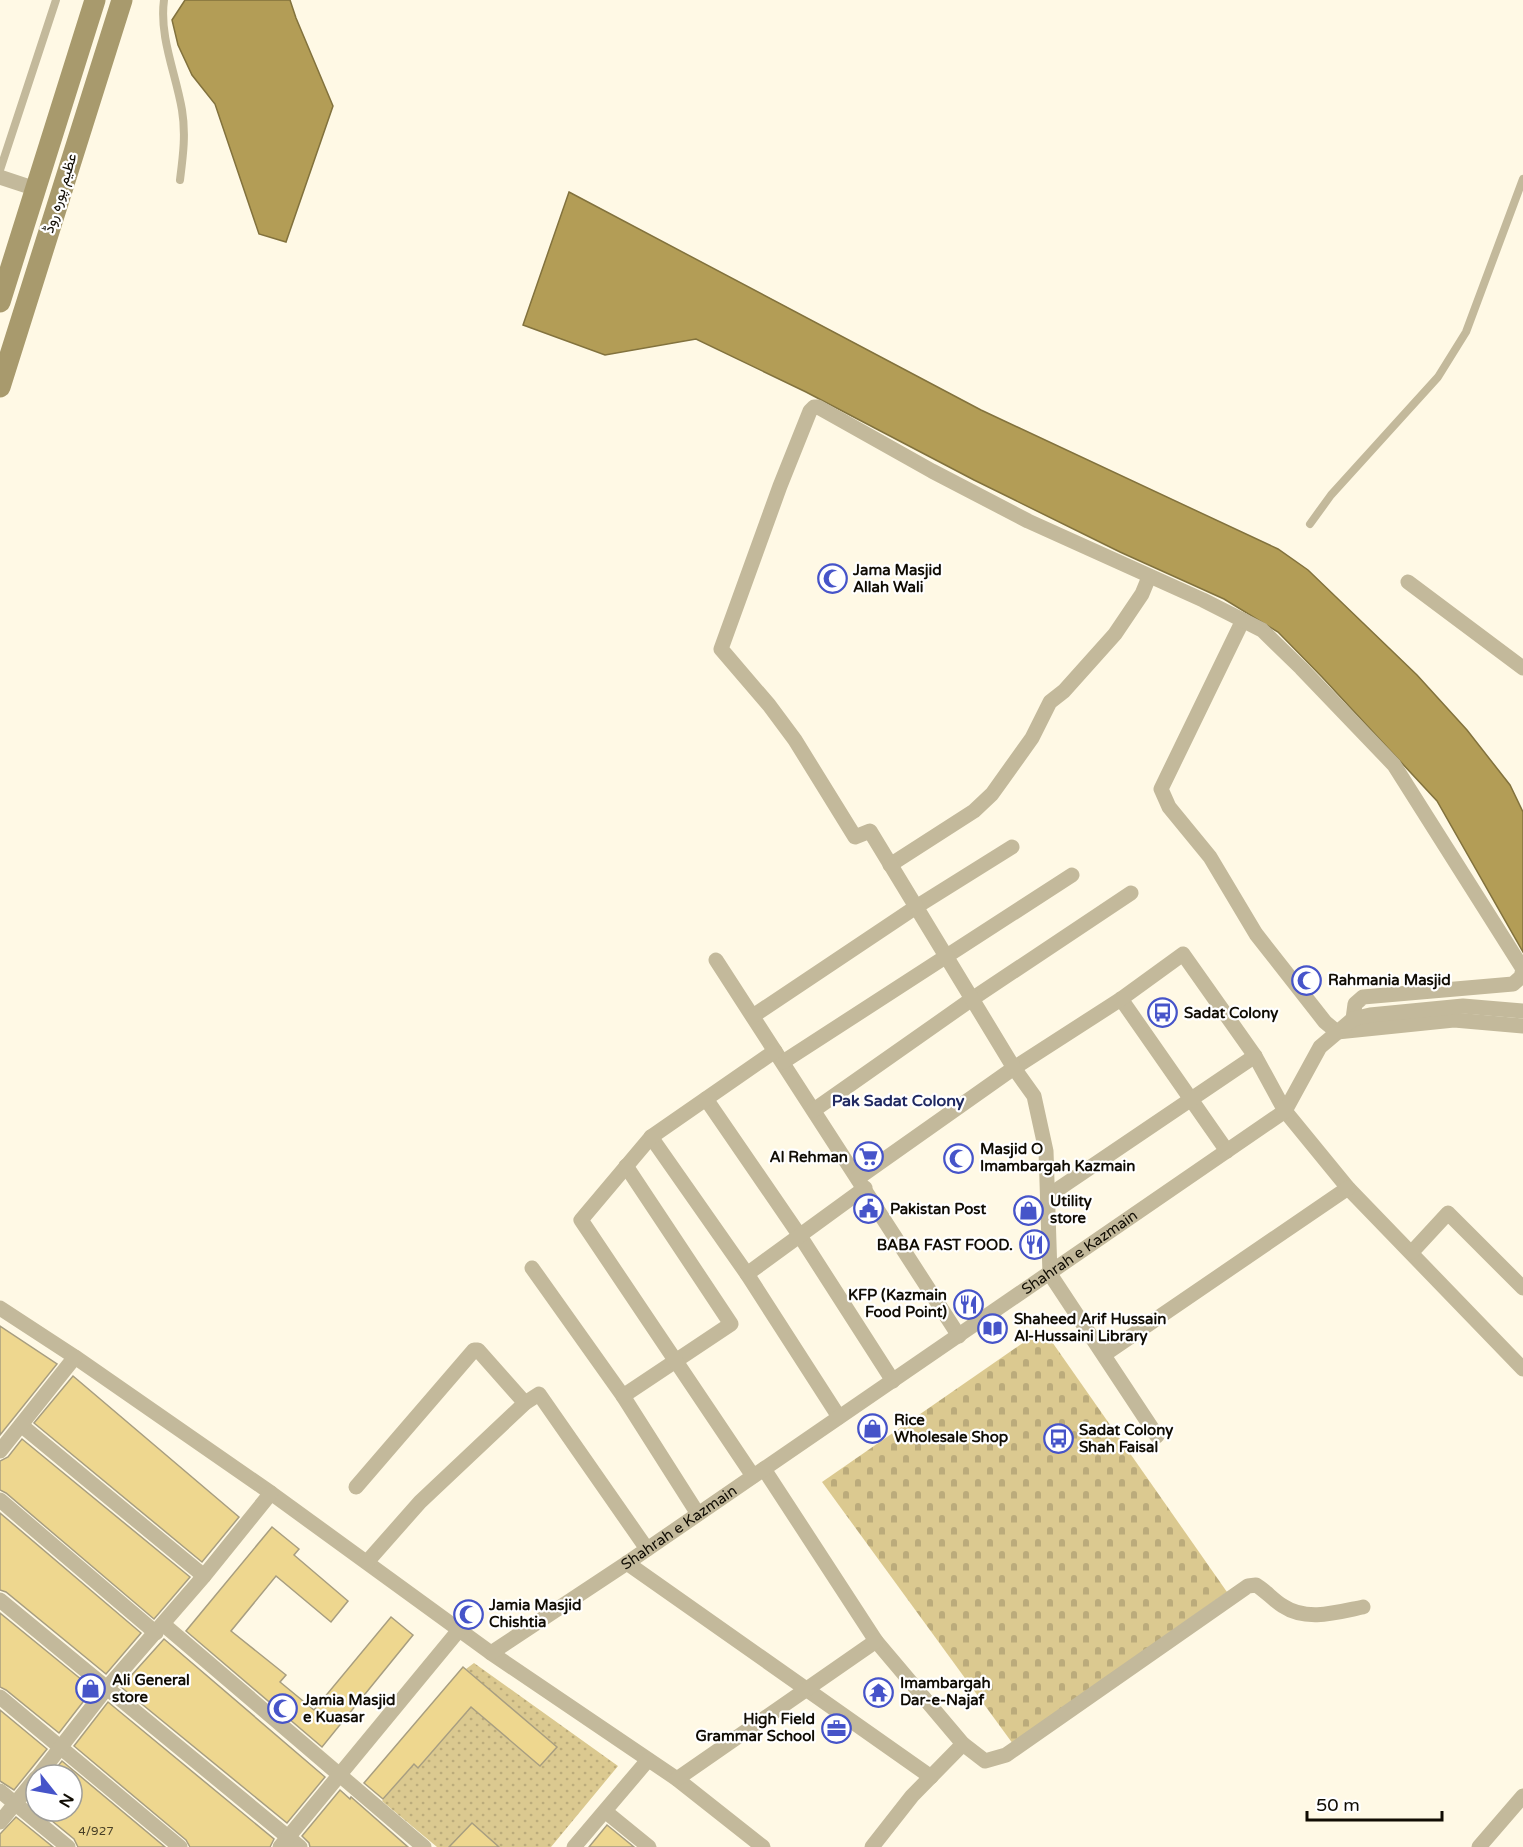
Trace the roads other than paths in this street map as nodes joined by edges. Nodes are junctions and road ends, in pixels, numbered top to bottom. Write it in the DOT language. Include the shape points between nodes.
graph roads {
  1 [pos="56,0"];
  2 [pos="95,0"];
  3 [pos="122,0"];
  4 [pos="164,0"];
  5 [pos="0,170"];
  6 [pos="0,177"];
  7 [pos="1523,179"];
  8 [pos="180,180"];
  9 [pos="36,189"];
  10 [pos="0,302"];
  11 [pos="0,387"];
  12 [pos="1310,524"];
  13 [pos="1149,577"];
  14 [pos="1408,582"];
  15 [pos="1243,620"];
  16 [pos="1523,668"];
  17 [pos="1012,846"];
  18 [pos="890,865"];
  19 [pos="1072,875"];
  20 [pos="1131,893"];
  21 [pos="916,907"];
  22 [pos="945,955"];
  23 [pos="716,960"];
  24 [pos="972,999"];
  25 [pos="1121,999"];
  26 [pos="753,1016"];
  27 [pos="1522,1016"];
  28 [pos="1353,1019"];
  29 [pos="1337,1032"];
  30 [pos="779,1056"];
  31 [pos="1255,1056"];
  32 [pos="1014,1068"];
  33 [pos="706,1099"];
  34 [pos="1190,1100"];
  35 [pos="814,1110"];
  36 [pos="1285,1111"];
  37 [pos="651,1137"];
  38 [pos="1227,1151"];
  39 [pos="626,1166"];
  40 [pos="862,1183"];
  41 [pos="1348,1188"];
  42 [pos="1048,1196"];
  43 [pos="800,1236"];
  44 [pos="1412,1252"];
  45 [pos="532,1268"];
  46 [pos="747,1274"];
  47 [pos="1050,1274"];
  48 [pos="1523,1288"];
  49 [pos="0,1308"];
  50 [pos="959,1336"];
  51 [pos="1105,1354"];
  52 [pos="75,1357"];
  53 [pos="677,1361"];
  54 [pos="1523,1369"];
  55 [pos="893,1381"];
  56 [pos="623,1396"];
  57 [pos="525,1404"];
  58 [pos="839,1417"];
  59 [pos="21,1425"];
  60 [pos="1157,1436"];
  61 [pos="0,1451"];
  62 [pos="758,1472"];
  63 [pos="356,1487"];
  64 [pos="271,1493"];
  65 [pos="0,1500"];
  66 [pos="698,1514"];
  67 [pos="647,1549"];
  68 [pos="367,1562"];
  69 [pos="627,1563"];
  70 [pos="204,1576"];
  71 [pos="0,1600"];
  72 [pos="1363,1607"];
  73 [pos="159,1629"];
  74 [pos="459,1630"];
  75 [pos="876,1641"];
  76 [pos="491,1653"];
  77 [pos="106,1689"];
  78 [pos="806,1690"];
  79 [pos="0,1697"];
  80 [pos="963,1744"];
  81 [pos="61,1748"];
  82 [pos="648,1760"];
  83 [pos="49,1763"];
  84 [pos="340,1775"];
  85 [pos="931,1777"];
  86 [pos="677,1779"];
  87 [pos="0,1791"];
  88 [pos="24,1792"];
  89 [pos="1523,1796"];
  90 [pos="15,1803"];
  91 [pos="606,1812"];
  92 [pos="0,1822"];
  93 [pos="289,1844"];
  94 [pos="68,1847"];
  95 [pos="180,1847"];
  96 [pos="424,1847"];
  97 [pos="574,1847"];
  98 [pos="649,1847"];
  99 [pos="764,1847"];
  100 [pos="872,1847"];
  101 [pos="1479,1847"];
  1 -- 5 [label="lane"];
  2 -- 9 [label="main road, عظیم پورہ روڈ"];
  3 -- 11 [label="main road, عظیم پورہ روڈ"];
  4 -- 8 [label="lane" via="164,30 185,140"];
  6 -- 9 [label="street"];
  7 -- 12 [label="lane" via="1466,332 1438,377 1331,495"];
  9 -- 10 [label="main road, عظیم پورہ روڈ"];
  13 -- 15 [label="street"];
  13 -- 18 [label="street" via="1115,634 1050,702 1032,738 992,794 974,811"];
  13 -- 18 [label="street" via="990,501 818,407 810,411 721,649 795,740 855,837 870,831"];
  14 -- 16 [label="street"];
  15 -- 28 [label="street" via="1262,630 1394,765 1523,969 1513,984 1363,997 1355,1004"];
  15 -- 29 [label="street" via="1161,789 1169,807 1210,857 1256,934"];
  17 -- 21 [label="street"];
  18 -- 21 [label="street"];
  19 -- 22 [label="street"];
  20 -- 24 [label="street"];
  21 -- 22 [label="street"];
  21 -- 26 [label="street"];
  22 -- 24 [label="street"];
  22 -- 30 [label="street"];
  23 -- 26 [label="street"];
  24 -- 32 [label="street"];
  24 -- 35 [label="street"];
  25 -- 31 [label="street" via="1184,954"];
  25 -- 32 [label="street"];
  25 -- 34 [label="street"];
  26 -- 30 [label="street"];
  27 -- 28 [label="street, Shahrah e Kazmain" via="1462,1006"];
  27 -- 29 [label="street"];
  28 -- 29 [label="street, Shahrah e Kazmain"];
  29 -- 36 [label="street, Shahrah e Kazmain" via="1320,1047"];
  30 -- 33 [label="street"];
  30 -- 35 [label="street"];
  31 -- 34 [label="street"];
  31 -- 36 [label="street"];
  32 -- 40 [label="street"];
  32 -- 42 [label="street" via="1034,1096 1046,1151"];
  33 -- 37 [label="street"];
  33 -- 43 [label="street"];
  34 -- 38 [label="street"];
  34 -- 42 [label="street"];
  35 -- 40 [label="street"];
  36 -- 38 [label="street, Shahrah e Kazmain"];
  36 -- 41 [label="street"];
  37 -- 39 [label="street"];
  37 -- 46 [label="street"];
  38 -- 47 [label="street, Shahrah e Kazmain"];
  39 -- 53 [label="street" via="580,1220"];
  39 -- 53 [label="street" via="731,1324"];
  40 -- 43 [label="street"];
  40 -- 50 [label="street"];
  41 -- 44 [label="street"];
  41 -- 51 [label="street"];
  42 -- 47 [label="street"];
  43 -- 46 [label="street"];
  43 -- 55 [label="street"];
  44 -- 48 [label="street" via="1448,1213"];
  44 -- 54 [label="street"];
  45 -- 56 [label="street"];
  46 -- 58 [label="street"];
  47 -- 50 [label="street, Shahrah e Kazmain"];
  47 -- 51 [label="street"];
  49 -- 52 [label="street"];
  50 -- 55 [label="street, Shahrah e Kazmain"];
  51 -- 60 [label="street"];
  52 -- 59 [label="street"];
  52 -- 64 [label="street"];
  53 -- 56 [label="street"];
  53 -- 62 [label="street"];
  55 -- 58 [label="street, Shahrah e Kazmain"];
  56 -- 66 [label="street"];
  57 -- 63 [label="street" via="474,1350"];
  57 -- 67 [label="street" via="539,1394"];
  57 -- 68 [label="street" via="420,1502"];
  58 -- 62 [label="street, Shahrah e Kazmain"];
  59 -- 61 [label="street"];
  59 -- 70 [label="street"];
  62 -- 66 [label="street, Shahrah e Kazmain"];
  62 -- 75 [label="street"];
  64 -- 68 [label="street"];
  64 -- 70 [label="street"];
  65 -- 73 [label="street"];
  66 -- 67 [label="street, Shahrah e Kazmain"];
  67 -- 69 [label="street, Shahrah e Kazmain"];
  68 -- 74 [label="street"];
  69 -- 76 [label="street, Shahrah e Kazmain"];
  69 -- 78 [label="street"];
  70 -- 73 [label="street"];
  71 -- 77 [label="street"];
  72 -- 80 [label="street" via="1323,1614 1299,1613 1252,1585 1006,1755 985,1761"];
  73 -- 77 [label="street"];
  73 -- 84 [label="street"];
  74 -- 76 [label="street"];
  74 -- 84 [label="street"];
  75 -- 78 [label="street"];
  75 -- 80 [label="street"];
  76 -- 82 [label="street"];
  77 -- 81 [label="street"];
  77 -- 93 [label="street"];
  78 -- 85 [label="street"];
  78 -- 86 [label="street"];
  79 -- 81 [label="street"];
  80 -- 85 [label="street"];
  81 -- 83 [label="street"];
  81 -- 95 [label="street"];
  82 -- 86 [label="street"];
  82 -- 91 [label="street"];
  84 -- 93 [label="street"];
  84 -- 96 [label="street"];
  85 -- 100 [label="street"];
  86 -- 99 [label="street"];
  87 -- 90 [label="street"];
  88 -- 90 [label="street"];
  89 -- 101 [label="street"];
  90 -- 92 [label="street"];
  90 -- 94 [label="street"];
  91 -- 97 [label="street"];
  91 -- 98 [label="street"];
}
